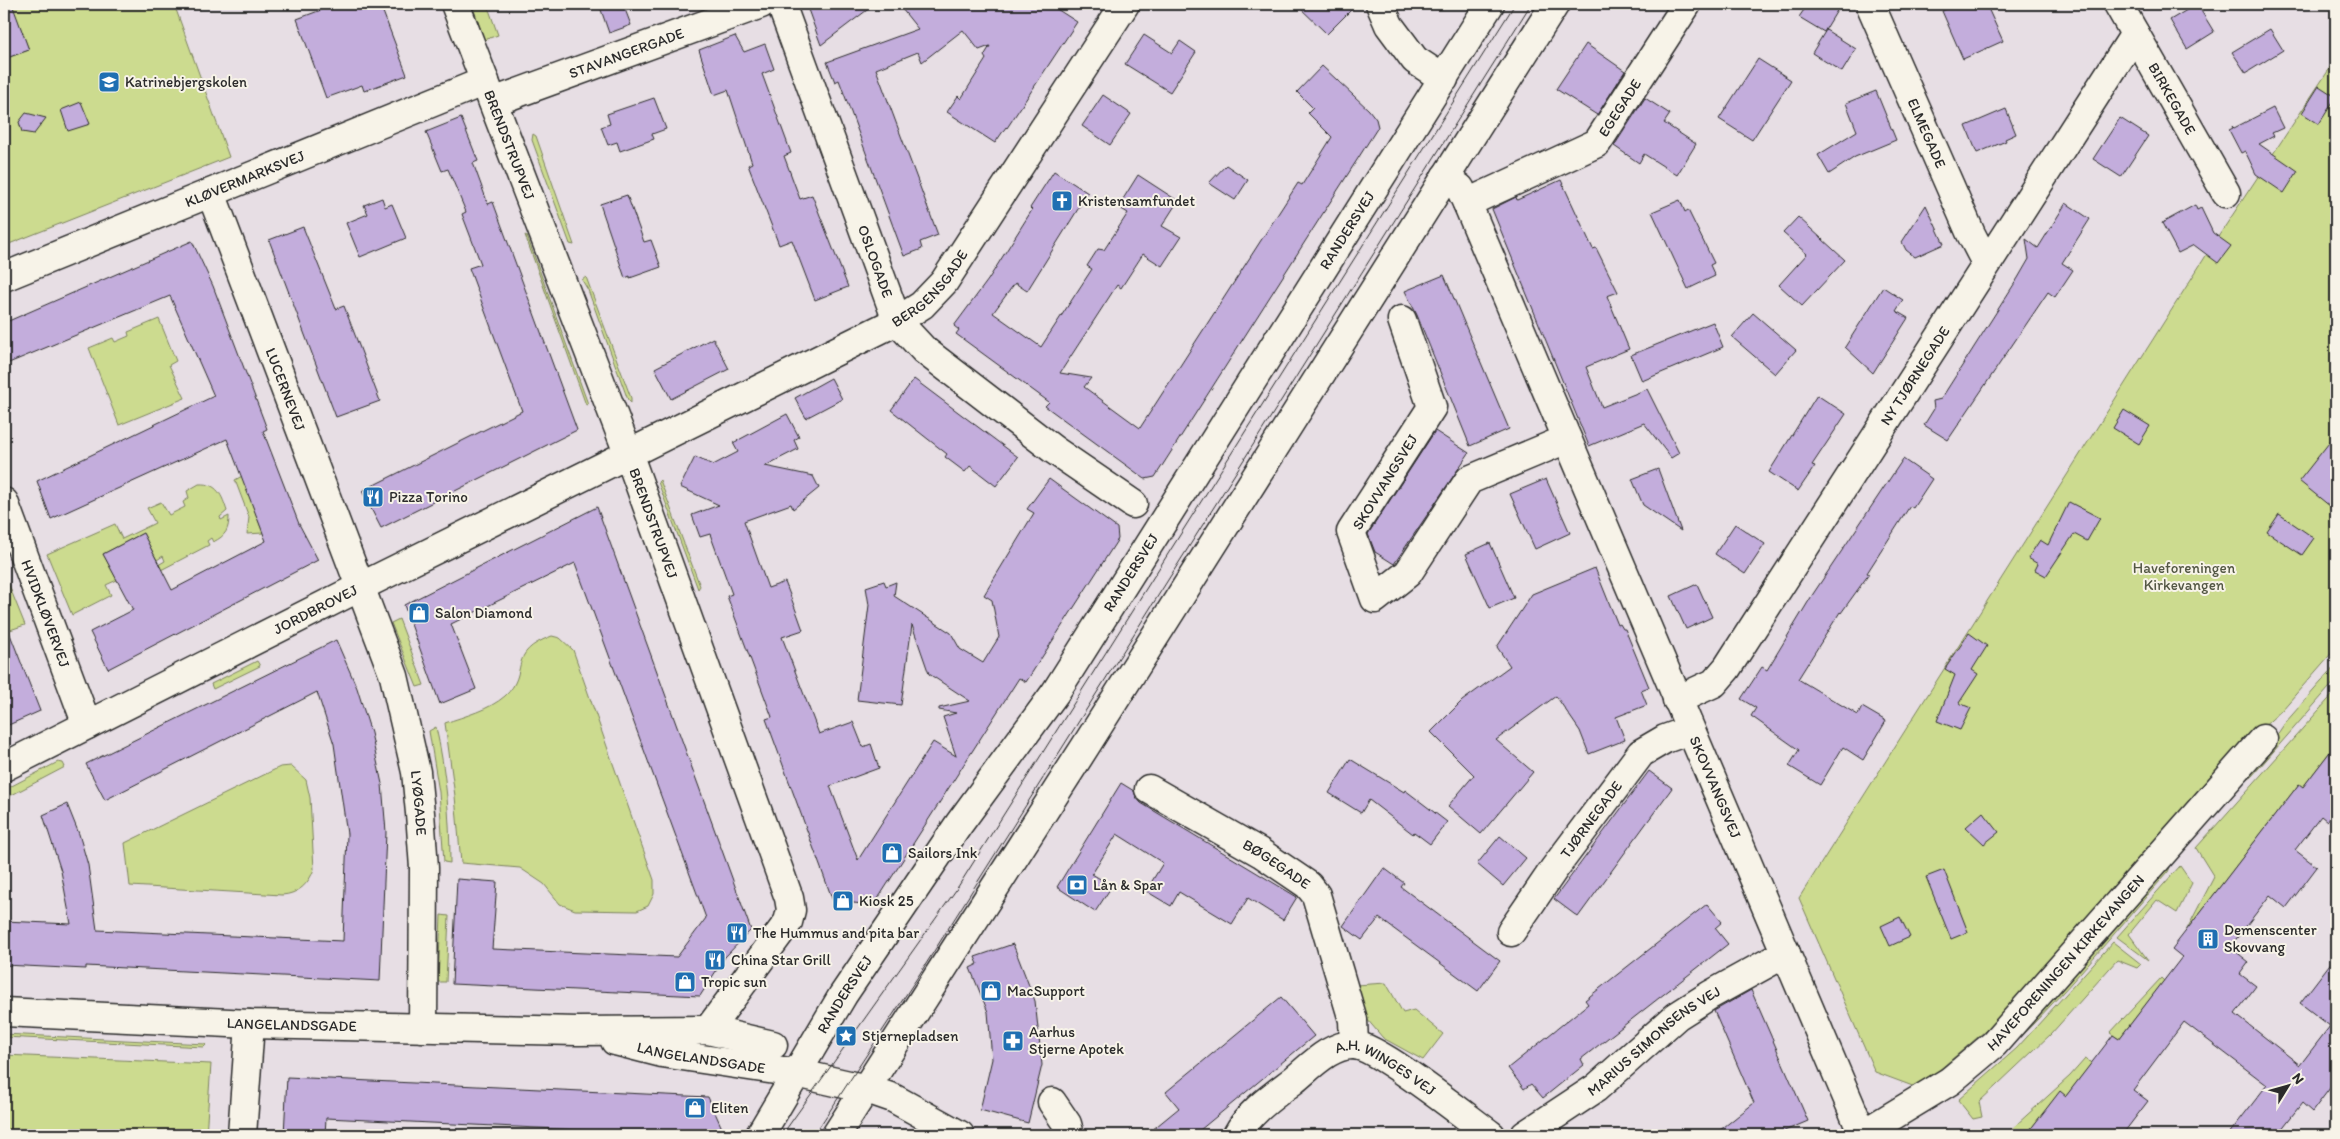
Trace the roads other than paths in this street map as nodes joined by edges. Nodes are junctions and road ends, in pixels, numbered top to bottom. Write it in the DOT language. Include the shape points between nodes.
graph roads {
  1 [pos="455,4"];
  2 [pos="762,4"];
  3 [pos="781,4"];
  4 [pos="1125,4"];
  5 [pos="1380,4"];
  6 [pos="1490,4"];
  7 [pos="1555,4"];
  8 [pos="1687,4"];
  9 [pos="1870,4"];
  10 [pos="2118,4"];
  11 [pos="2135,34"];
  12 [pos="1444,79"];
  13 [pos="489,91"];
  14 [pos="1445,176"];
  15 [pos="210,192"];
  16 [pos="2226,192"];
  17 [pos="1467,203"];
  18 [pos="1986,263"];
  19 [pos="4,277"];
  20 [pos="1402,320"];
  21 [pos="896,321"];
  22 [pos="1567,439"];
  23 [pos="628,453"];
  24 [pos="4,502"];
  25 [pos="1134,504"];
  26 [pos="360,587"];
  27 [pos="1677,700"];
  28 [pos="87,726"];
  29 [pos="1690,730"];
  30 [pos="2263,738"];
  31 [pos="4,767"];
  32 [pos="1150,789"];
  33 [pos="1511,932"];
  34 [pos="1786,953"];
  35 [pos="4,1012"];
  36 [pos="250,1024"];
  37 [pos="423,1028"];
  38 [pos="708,1030"];
  39 [pos="578,1031"];
  40 [pos="773,1045"];
  41 [pos="1354,1045"];
  42 [pos="796,1073"];
  43 [pos="866,1089"];
  44 [pos="1052,1102"];
  45 [pos="242,1135"];
  46 [pos="760,1135"];
  47 [pos="836,1135"];
  48 [pos="960,1135"];
  49 [pos="1070,1135"];
  50 [pos="1237,1135"];
  51 [pos="1491,1135"];
  52 [pos="1525,1135"];
  53 [pos="1862,1135"];
  1 -- 13 [label="street, BRENDSTRUPVEJ"];
  2 -- 13 [label="street, STAVANGERGADE"];
  3 -- 21 [label="street, OSLOGADE"];
  4 -- 21 [label="street, BERGENSGADE" via="944,282 922,305"];
  5 -- 12 [label="street" via="1389,24 1415,60"];
  6 -- 12 [label="street, RANDERSVEJ"];
  7 -- 14 [label="street"];
  8 -- 17 [label="street, EGEGADE" via="1596,143"];
  9 -- 18 [label="street, ELMEGADE"];
  10 -- 11 [label="street, BIRKEGADE"];
  11 -- 16 [label="street, BIRKEGADE"];
  11 -- 18 [label="street, NY TJØRNEGADE"];
  12 -- 42 [label="street, RANDERSVEJ" via="1054,693 843,995"];
  13 -- 15 [label="street, KLØVERMARKSVEJ"];
  13 -- 23 [label="street, BRENDSTRUPVEJ"];
  14 -- 17 [label="street, SKOVVANGSVEJ" via="1460,188"];
  14 -- 43 [label="street" via="1086,747"];
  15 -- 19 [label="street, KLØVERMARKSVEJ"];
  15 -- 26 [label="street, LUCERNEVEJ"];
  17 -- 22 [label="street, SKOVVANGSVEJ"];
  18 -- 27 [label="street, NY TJØRNEGADE" via="1727,668 1714,683"];
  20 -- 22 [label="street, SKOVVANGSVEJ" via="1432,407 1351,532 1375,599 1408,573 1469,480"];
  21 -- 23 [label="street, BERGENSGADE"];
  21 -- 25 [label="street, OSLOGADE" via="924,350 1054,450"];
  22 -- 27 [label="street, SKOVVANGSVEJ"];
  23 -- 26 [label="street, JORDBROVEJ"];
  23 -- 38 [label="street, BRENDSTRUPVEJ" via="791,910 788,922"];
  24 -- 28 [label="street, HVIDKLØVERVEJ"];
  26 -- 28 [label="street, JORDBROVEJ"];
  26 -- 37 [label="street, LYØGADE" via="394,676 416,772 424,868"];
  27 -- 29 [label="street, SKOVVANGSVEJ"];
  28 -- 31 [label="street, JORDBROVEJ"];
  29 -- 33 [label="street, TJØRNEGADE" via="1665,739 1641,754"];
  29 -- 34 [label="street, SKOVVANGSVEJ"];
  30 -- 53 [label="street, HAVEFORENINGEN KIRKEVANGEN" via="1994,1044 1950,1081"];
  32 -- 41 [label="street, BØGEGADE" via="1261,853 1308,885 1316,895 1353,1020"];
  34 -- 52 [label="street, MARIUS SIMONSENS VEJ" via="1677,1016 1596,1088"];
  34 -- 53 [label="street, SKOVVANGSVEJ"];
  35 -- 36 [label="street, LANGELANDSGADE"];
  36 -- 37 [label="street, LANGELANDSGADE"];
  36 -- 45 [label="street"];
  37 -- 39 [label="street, LANGELANDSGADE"];
  38 -- 39 [label="street, LANGELANDSGADE"];
  38 -- 40 [label="street, LANGELANDSGADE"];
  39 -- 42 [label="street, LANGELANDSGADE" via="662,1053"];
  41 -- 50 [label="street, A.H. WINGES VEJ" via="1330,1052 1262,1105 1242,1125"];
  41 -- 51 [label="street, A.H. WINGES VEJ" via="1387,1061"];
  42 -- 43 [label="street, LANGELANDSGADE"];
  42 -- 46 [label="street, RANDERSVEJ"];
  43 -- 47 [label="street"];
  43 -- 48 [label="street, LANGELANDSGADE" via="905,1104"];
  44 -- 49 [label="street" via="1067,1124"];
}
